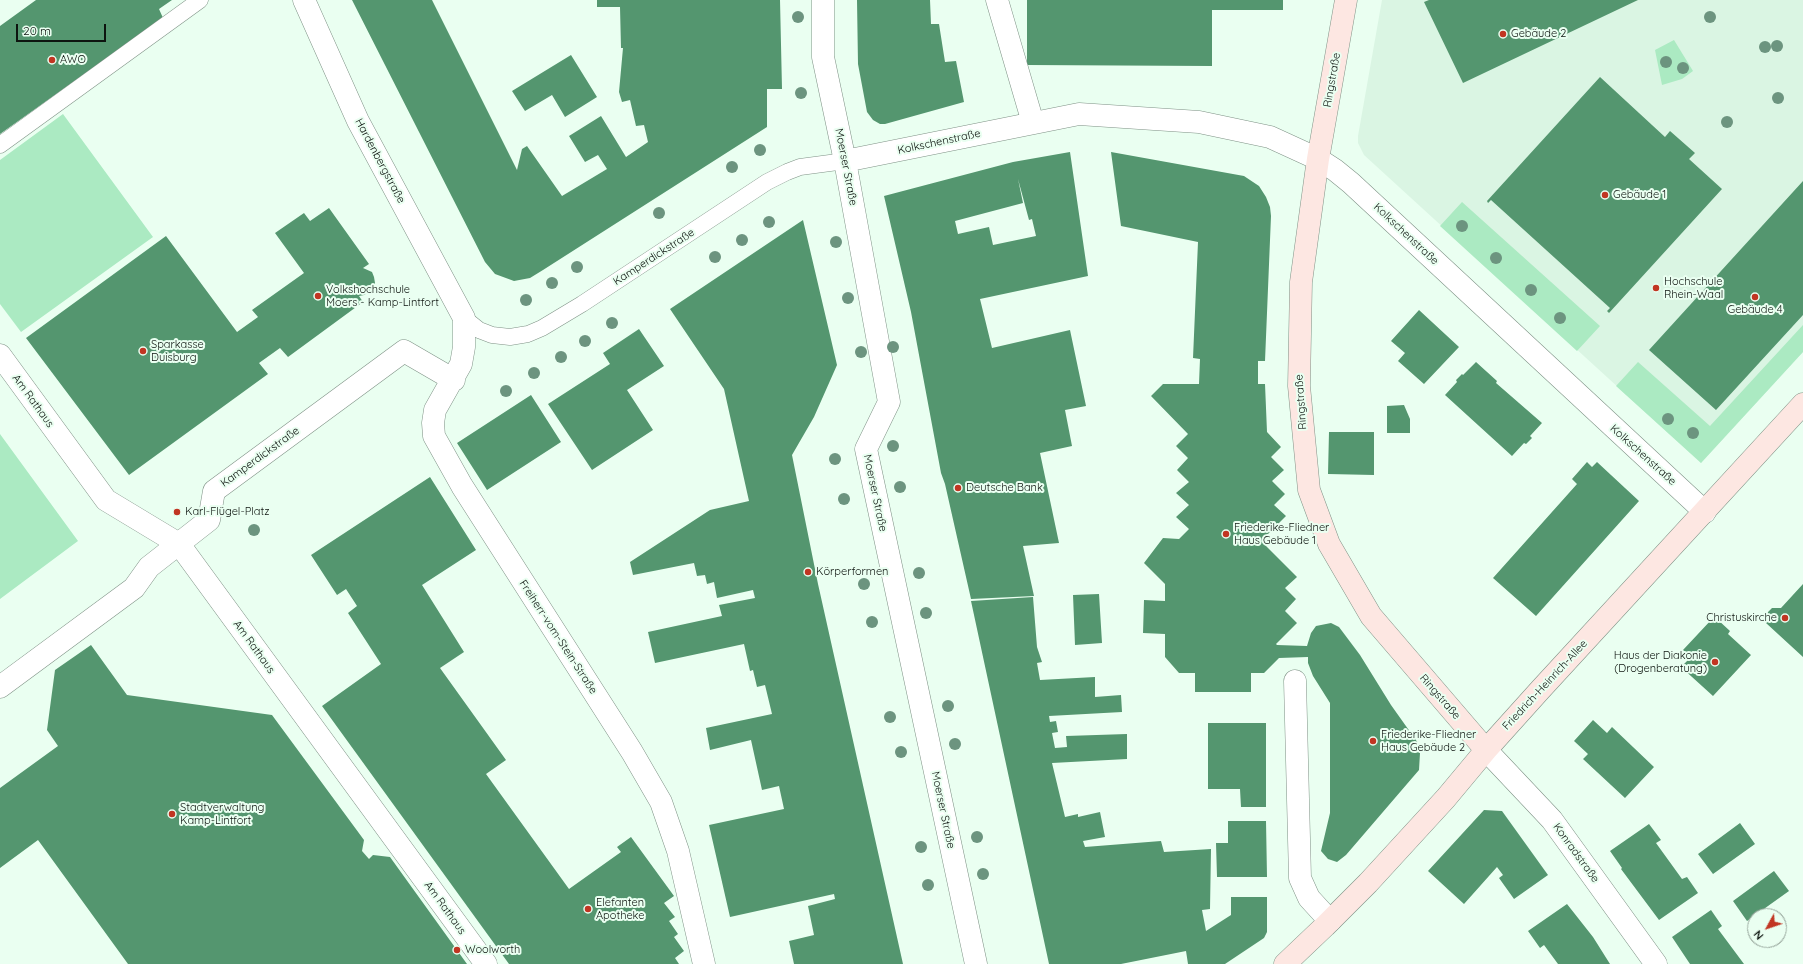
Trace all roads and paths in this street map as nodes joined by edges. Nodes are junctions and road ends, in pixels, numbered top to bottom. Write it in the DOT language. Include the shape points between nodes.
graph roads {
  1 [pos="200,0"];
  2 [pos="304,0"];
  3 [pos="823,0"];
  4 [pos="997,0"];
  5 [pos="1346,0"];
  6 [pos="1033,122"];
  7 [pos="0,146"];
  8 [pos="1318,159"];
  9 [pos="845,161"];
  10 [pos="464,318"];
  11 [pos="0,355"];
  12 [pos="454,380"];
  13 [pos="1803,404"];
  14 [pos="1705,512"];
  15 [pos="179,544"];
  16 [pos="1295,681"];
  17 [pos="0,687"];
  18 [pos="1486,750"];
  19 [pos="1330,921"];
  20 [pos="486,964"];
  21 [pos="704,964"];
  22 [pos="976,964"];
  23 [pos="1285,964"];
  24 [pos="1656,964"];
  1 -- 7 [label="lane"];
  2 -- 10 [label="street, Hardenbergstraße" via="358,121"];
  3 -- 9 [label="street, Moerser Straße" via="824,57"];
  4 -- 6 [label="street"];
  5 -- 8 [label="street, Ringstraße"];
  6 -- 8 [label="street, Kolkschenstraße" via="1079,114 1199,122 1270,137"];
  6 -- 9 [label="street, Kolkschenstraße"];
  8 -- 14 [label="street, Kolkschenstraße" via="1351,183"];
  8 -- 18 [label="street, Ringstraße" via="1301,282 1299,386 1309,490 1329,544 1371,616"];
  9 -- 10 [label="lane, Kamperdickstraße" via="800,168 767,182 582,304 528,334 510,337 492,335 479,330"];
  9 -- 22 [label="street, Moerser Straße" via="889,402 866,449"];
  10 -- 12 [label="street, Freiherr-vom-Stein-Straße" via="464,347 461,364"];
  11 -- 15 [label="street, Am Rathaus" via="106,500"];
  12 -- 15 [label="street, Kamperdickstraße" via="404,351 214,491 209,520"];
  12 -- 21 [label="street, Freiherr-vom-Stein-Straße" via="435,410 434,436 462,486 632,752 661,802 678,851"];
  13 -- 14 [label="street, Friedrich-Heinrich-Allee"];
  14 -- 18 [label="street, Friedrich-Heinrich-Allee"];
  15 -- 17 [label="street, Kamperdickstraße" via="149,567 134,588"];
  15 -- 20 [label="street, Am Rathaus"];
  16 -- 19 [label="street" via="1300,878 1309,898"];
  18 -- 19 [label="street, Friedrich-Heinrich-Allee" via="1446,798"];
  18 -- 24 [label="street, Konradstraße" via="1552,820"];
  19 -- 23 [label="street, Friedrich-Heinrich-Allee"];
}
